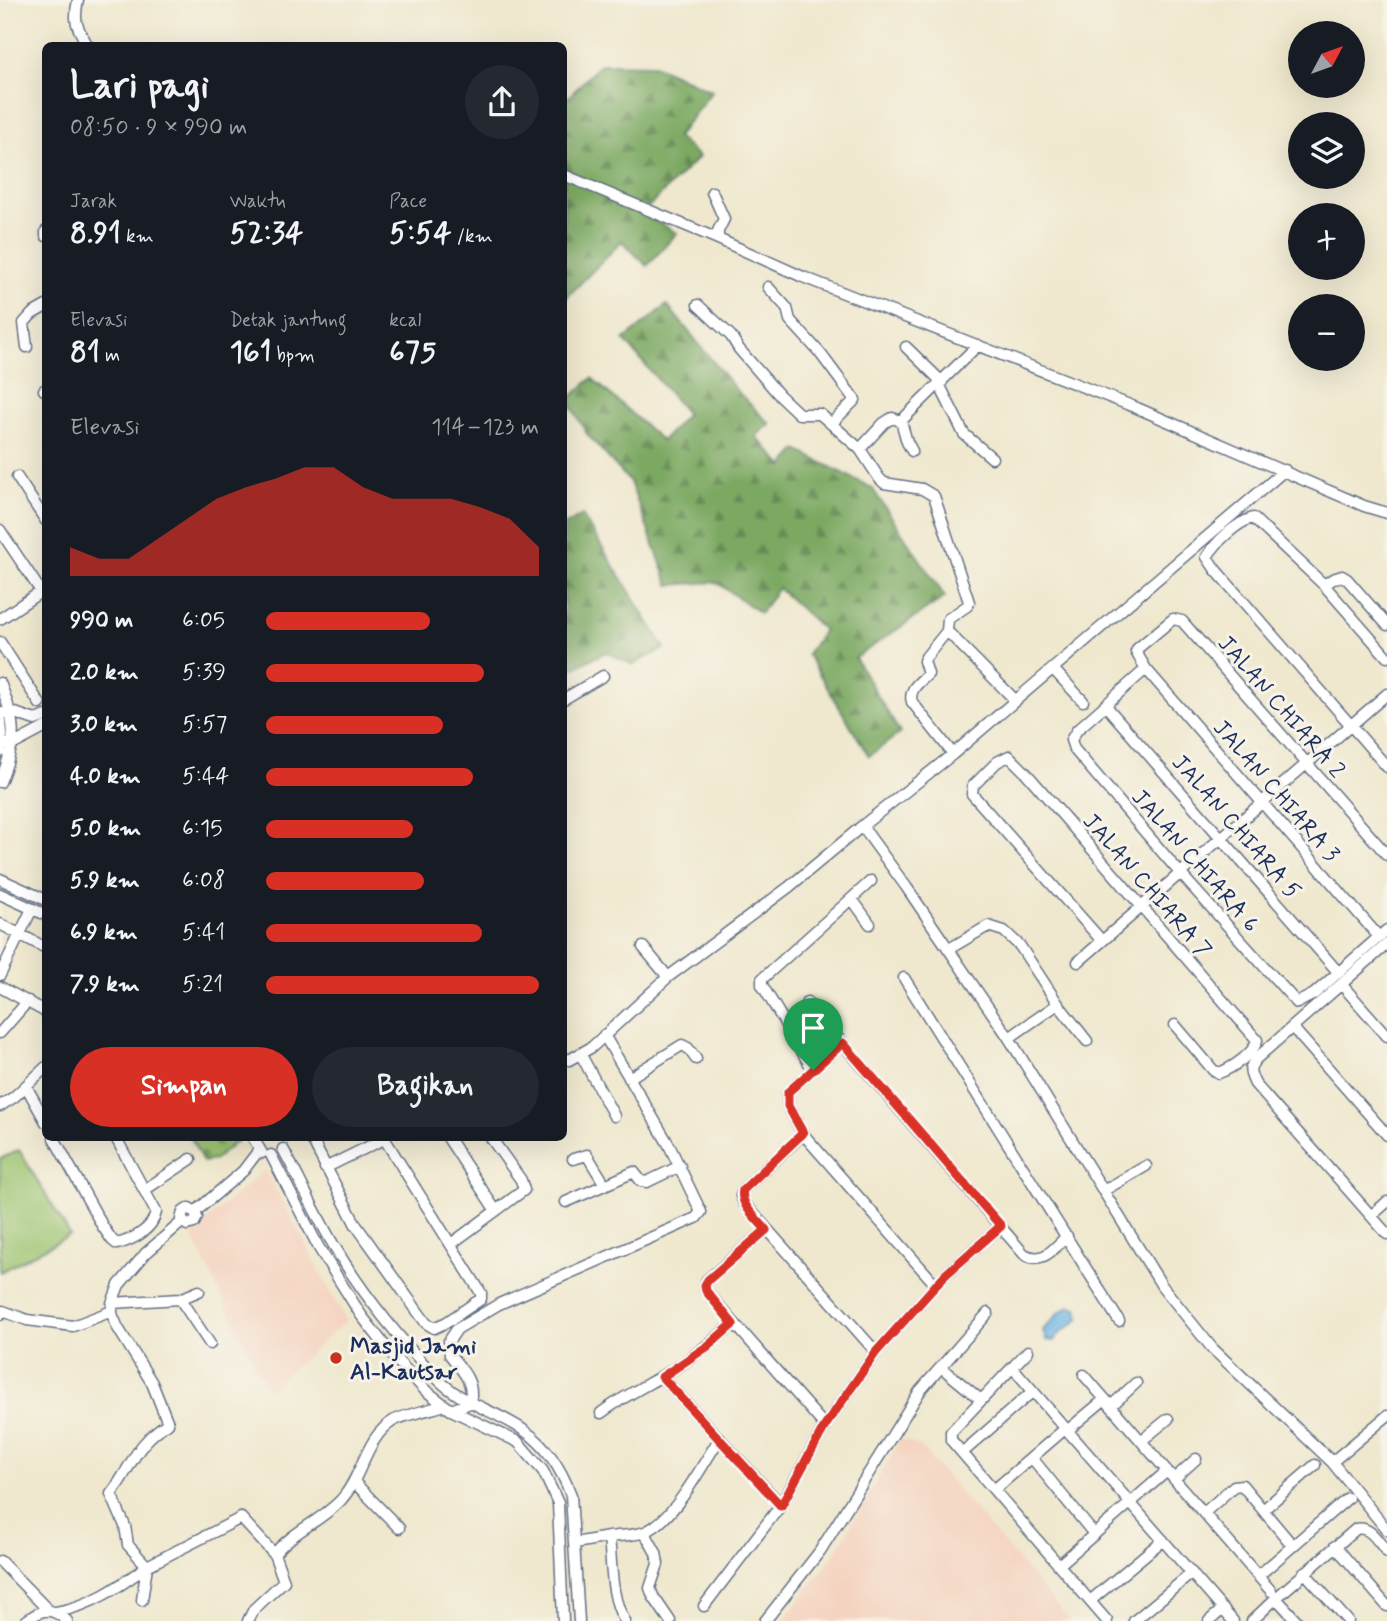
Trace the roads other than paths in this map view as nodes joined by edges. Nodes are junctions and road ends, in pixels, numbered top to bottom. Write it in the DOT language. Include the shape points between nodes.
graph roads {
  1 [pos="78,0"];
  2 [pos="86,42"];
  3 [pos="567,176"];
  4 [pos="712,192"];
  5 [pos="718,235"];
  6 [pos="768,287"];
  7 [pos="698,305"];
  8 [pos="42,308"];
  9 [pos="978,345"];
  10 [pos="27,347"];
  11 [pos="906,347"];
  12 [pos="940,383"];
  13 [pos="901,421"];
  14 [pos="831,424"];
  15 [pos="860,449"];
  16 [pos="912,451"];
  17 [pos="992,458"];
  18 [pos="1285,470"];
  19 [pos="16,477"];
  20 [pos="1387,513"];
  21 [pos="42,515"];
  22 [pos="0,530"];
  23 [pos="1324,585"];
  24 [pos="42,590"];
  25 [pos="42,594"];
  26 [pos="0,619"];
  27 [pos="1387,625"];
  28 [pos="947,631"];
  29 [pos="0,642"];
  30 [pos="1387,657"];
  31 [pos="1146,668"];
  32 [pos="1053,669"];
  33 [pos="603,676"];
  34 [pos="0,683"];
  35 [pos="1387,694"];
  36 [pos="567,697"];
  37 [pos="1015,700"];
  38 [pos="1083,701"];
  39 [pos="40,704"];
  40 [pos="1106,706"];
  41 [pos="4,712"];
  42 [pos="42,717"];
  43 [pos="1351,725"];
  44 [pos="42,729"];
  45 [pos="5,747"];
  46 [pos="953,754"];
  47 [pos="1307,763"];
  48 [pos="1387,767"];
  49 [pos="0,782"];
  50 [pos="1262,802"];
  51 [pos="862,826"];
  52 [pos="1221,838"];
  53 [pos="1387,855"];
  54 [pos="1180,873"];
  55 [pos="0,879"];
  56 [pos="872,881"];
  57 [pos="0,894"];
  58 [pos="42,898"];
  59 [pos="852,899"];
  60 [pos="1141,908"];
  61 [pos="32,909"];
  62 [pos="42,913"];
  63 [pos="0,924"];
  64 [pos="870,924"];
  65 [pos="20,933"];
  66 [pos="1385,937"];
  67 [pos="1102,941"];
  68 [pos="42,946"];
  69 [pos="643,947"];
  70 [pos="949,949"];
  71 [pos="1078,962"];
  72 [pos="1338,972"];
  73 [pos="0,975"];
  74 [pos="667,977"];
  75 [pos="904,978"];
  76 [pos="1342,985"];
  77 [pos="0,987"];
  78 [pos="28,1002"];
  79 [pos="807,1002"];
  80 [pos="1058,1004"];
  81 [pos="42,1010"];
  82 [pos="1175,1025"];
  83 [pos="1292,1027"];
  84 [pos="0,1033"];
  85 [pos="604,1035"];
  86 [pos="1387,1036"];
  87 [pos="1009,1038"];
  88 [pos="1087,1041"];
  89 [pos="843,1043"];
  90 [pos="581,1055"];
  91 [pos="567,1059"];
  92 [pos="696,1059"];
  93 [pos="813,1070"];
  94 [pos="42,1071"];
  95 [pos="629,1078"];
  96 [pos="26,1086"];
  97 [pos="0,1106"];
  98 [pos="42,1115"];
  99 [pos="614,1116"];
  100 [pos="803,1133"];
  101 [pos="1387,1135"];
  102 [pos="56,1141"];
  103 [pos="118,1141"];
  104 [pos="254,1141"];
  105 [pos="285,1141"];
  106 [pos="312,1141"];
  107 [pos="379,1141"];
  108 [pos="387,1141"];
  109 [pos="450,1141"];
  110 [pos="493,1141"];
  111 [pos="283,1149"];
  112 [pos="259,1150"];
  113 [pos="271,1155"];
  114 [pos="191,1159"];
  115 [pos="573,1159"];
  116 [pos="680,1166"];
  117 [pos="1146,1166"];
  118 [pos="326,1168"];
  119 [pos="604,1184"];
  120 [pos="146,1189"];
  121 [pos="1103,1191"];
  122 [pos="566,1202"];
  123 [pos="1387,1202"];
  124 [pos="496,1211"];
  125 [pos="1371,1216"];
  126 [pos="1001,1226"];
  127 [pos="766,1230"];
  128 [pos="1387,1234"];
  129 [pos="1067,1236"];
  130 [pos="451,1244"];
  131 [pos="936,1284"];
  132 [pos="199,1290"];
  133 [pos="180,1299"];
  134 [pos="112,1307"];
  135 [pos="988,1313"];
  136 [pos="0,1315"];
  137 [pos="1119,1321"];
  138 [pos="733,1324"];
  139 [pos="210,1344"];
  140 [pos="1028,1351"];
  141 [pos="876,1352"];
  142 [pos="941,1367"];
  143 [pos="1013,1368"];
  144 [pos="1084,1375"];
  145 [pos="662,1377"];
  146 [pos="1136,1383"];
  147 [pos="1032,1391"];
  148 [pos="981,1400"];
  149 [pos="470,1403"];
  150 [pos="1108,1403"];
  151 [pos="447,1408"];
  152 [pos="601,1413"];
  153 [pos="1387,1416"];
  154 [pos="1168,1419"];
  155 [pos="825,1426"];
  156 [pos="1067,1429"];
  157 [pos="720,1438"];
  158 [pos="1141,1441"];
  159 [pos="962,1453"];
  160 [pos="1032,1458"];
  161 [pos="1196,1459"];
  162 [pos="1332,1462"];
  163 [pos="1315,1465"];
  164 [pos="1170,1475"];
  165 [pos="354,1482"];
  166 [pos="994,1490"];
  167 [pos="1348,1498"];
  168 [pos="1131,1502"];
  169 [pos="781,1506"];
  170 [pos="1262,1510"];
  171 [pos="1205,1513"];
  172 [pos="399,1528"];
  173 [pos="1387,1530"];
  174 [pos="645,1533"];
  175 [pos="1094,1534"];
  176 [pos="609,1537"];
  177 [pos="1163,1540"];
  178 [pos="575,1543"];
  179 [pos="1293,1546"];
  180 [pos="1335,1546"];
  181 [pos="1387,1552"];
  182 [pos="274,1554"];
  183 [pos="0,1561"];
  184 [pos="1059,1564"];
  185 [pos="146,1566"];
  186 [pos="1304,1572"];
  187 [pos="1192,1573"];
  188 [pos="1258,1576"];
  189 [pos="1274,1594"];
  190 [pos="142,1600"];
  191 [pos="1090,1601"];
  192 [pos="704,1606"];
  193 [pos="1387,1606"];
  194 [pos="1223,1609"];
  195 [pos="52,1611"];
  196 [pos="26,1621"];
  197 [pos="67,1621"];
  198 [pos="248,1621"];
  199 [pos="563,1621"];
  200 [pos="579,1621"];
  201 [pos="625,1621"];
  202 [pos="670,1621"];
  203 [pos="765,1621"];
  204 [pos="1107,1621"];
  205 [pos="1134,1621"];
  206 [pos="1209,1621"];
  207 [pos="1233,1621"];
  208 [pos="1252,1621"];
  209 [pos="1297,1621"];
  210 [pos="1348,1621"];
  1 -- 2 [label="street" via="74,17"];
  3 -- 5 [label="street"];
  4 -- 5 [label="street" via="724,219"];
  5 -- 9 [label="street" via="803,277"];
  6 -- 14 [label="street" via="855,400"];
  7 -- 14 [label="street" via="799,414 820,414"];
  8 -- 10 [label="street" via="24,323"];
  9 -- 12 [label="street"];
  9 -- 18 [label="street"];
  11 -- 12 [label="street"];
  12 -- 13 [label="street"];
  12 -- 17 [label="street" via="964,434"];
  13 -- 15 [label="street" via="892,418 884,423"];
  13 -- 16 [label="street"];
  14 -- 15 [label="street"];
  15 -- 28 [label="street" via="884,483 922,489 934,496 970,602 948,619"];
  18 -- 20 [label="street"];
  18 -- 32 [label="street"];
  19 -- 21 [label="street"];
  22 -- 24 [label="street"];
  23 -- 27 [label="street" via="1342,576 1347,579"];
  23 -- 30 [label="street"];
  23 -- 43 [label="street" via="1253,518 1207,556"];
  25 -- 26 [label="street"];
  28 -- 37 [label="street"];
  28 -- 46 [label="street" via="926,657 928,674 910,695"];
  29 -- 39 [label="street"];
  31 -- 40 [label="street"];
  31 -- 47 [label="street, JALAN CHIARA 2" via="1138,648 1173,618 1182,621"];
  31 -- 50 [label="street, JALAN CHIARA 3"];
  32 -- 37 [label="street"];
  32 -- 38 [label="street"];
  33 -- 36 [label="street"];
  34 -- 41 [label="street"];
  35 -- 43 [label="street"];
  37 -- 46 [label="street"];
  40 -- 52 [label="street, JALAN CHIARA 5"];
  40 -- 54 [label="street, JALAN CHIARA 6" via="1070,740"];
  41 -- 42 [label="street" via="35,720"];
  41 -- 45 [label="street"];
  43 -- 47 [label="street"];
  43 -- 48 [label="street"];
  44 -- 45 [label="street"];
  45 -- 49 [label="street"];
  46 -- 51 [label="street"];
  47 -- 50 [label="street"];
  47 -- 53 [label="street, JALAN CHIARA 2"];
  50 -- 52 [label="street"];
  50 -- 66 [label="street, JALAN CHIARA 3"];
  51 -- 70 [label="street"];
  51 -- 74 [label="street" via="789,887"];
  52 -- 54 [label="street"];
  52 -- 72 [label="street, JALAN CHIARA 5"];
  54 -- 60 [label="street"];
  54 -- 72 [label="street, JALAN CHIARA 6" via="1297,1003 1314,995"];
  55 -- 58 [label="street"];
  56 -- 59 [label="street"];
  57 -- 61 [label="street"];
  59 -- 64 [label="street"];
  59 -- 93 [label="street" via="762,979"];
  60 -- 67 [label="street"];
  60 -- 67 [label="street, JALAN CHIARA 7" via="1027,774 1009,756 998,762 973,786 972,794"];
  60 -- 82 [label="street, JALAN CHIARA 7" via="1257,1040 1255,1047 1219,1073"];
  61 -- 62 [label="street"];
  61 -- 65 [label="street"];
  63 -- 65 [label="street"];
  65 -- 68 [label="street"];
  65 -- 73 [label="street"];
  66 -- 72 [label="street"];
  66 -- 76 [label="street"];
  67 -- 71 [label="street"];
  69 -- 74 [label="street"];
  70 -- 80 [label="street" via="988,926 1004,931 1020,946"];
  70 -- 87 [label="street"];
  74 -- 85 [label="street"];
  75 -- 129 [label="street"];
  76 -- 83 [label="street"];
  76 -- 86 [label="street"];
  77 -- 78 [label="street"];
  78 -- 81 [label="street"];
  78 -- 84 [label="street"];
  79 -- 89 [label="street"];
  80 -- 87 [label="street"];
  80 -- 88 [label="street"];
  83 -- 101 [label="street"];
  83 -- 125 [label="street" via="1257,1058 1249,1073"];
  85 -- 90 [label="street"];
  85 -- 95 [label="street"];
  87 -- 121 [label="street"];
  89 -- 93 [label="street"];
  89 -- 126 [label="street"];
  90 -- 91 [label="street"];
  90 -- 99 [label="street"];
  92 -- 95 [label="street" via="682,1045"];
  93 -- 100 [label="street" via="786,1098"];
  94 -- 96 [label="street"];
  95 -- 116 [label="street"];
  96 -- 97 [label="street"];
  96 -- 98 [label="street"];
  100 -- 127 [label="street" via="743,1190 744,1203"];
  100 -- 131 [label="street"];
  102 -- 120 [label="street" via="117,1244 155,1220"];
  103 -- 120 [label="street"];
  104 -- 112 [label="street"];
  105 -- 111 [label="street"];
  106 -- 118 [label="street"];
  107 -- 118 [label="street"];
  108 -- 130 [label="street"];
  109 -- 124 [label="street"];
  110 -- 124 [label="street" via="524,1190"];
  111 -- 113 [label="street"];
  111 -- 149 [label="street" via="333,1244 372,1304 437,1379"];
  112 -- 113 [label="street"];
  112 -- 134 [label="street" via="243,1171 195,1212 194,1223 183,1221 146,1253 119,1285"];
  113 -- 151 [label="street" via="319,1248 361,1315 393,1356"];
  114 -- 120 [label="street"];
  115 -- 119 [label="street" via="587,1155"];
  116 -- 119 [label="street" via="648,1182 634,1172"];
  116 -- 149 [label="street" via="701,1212 696,1218 522,1292 457,1329 449,1341 450,1355 470,1381"];
  117 -- 121 [label="street"];
  118 -- 130 [label="street" via="356,1225 434,1328 481,1299 479,1286"];
  119 -- 122 [label="street"];
  121 -- 162 [label="street" via="1148,1266 1212,1348"];
  123 -- 125 [label="street"];
  124 -- 130 [label="street"];
  125 -- 128 [label="street"];
  126 -- 129 [label="street" via="1024,1254 1034,1259"];
  126 -- 131 [label="street"];
  127 -- 138 [label="street" via="705,1285"];
  127 -- 141 [label="street"];
  129 -- 137 [label="street"];
  131 -- 141 [label="street"];
  132 -- 133 [label="street"];
  133 -- 134 [label="street"];
  133 -- 139 [label="street"];
  134 -- 136 [label="street" via="74,1326 27,1320 3,1311"];
  134 -- 185 [label="street" via="118,1328 152,1383 168,1423 150,1435 111,1494 128,1545"];
  135 -- 142 [label="street"];
  138 -- 145 [label="street"];
  138 -- 155 [label="street"];
  140 -- 143 [label="street"];
  141 -- 155 [label="street"];
  142 -- 148 [label="street"];
  142 -- 203 [label="street" via="920,1391 820,1551"];
  143 -- 147 [label="street"];
  143 -- 148 [label="street"];
  144 -- 150 [label="street"];
  145 -- 152 [label="street"];
  145 -- 157 [label="street"];
  146 -- 150 [label="street"];
  147 -- 156 [label="street"];
  147 -- 159 [label="street"];
  148 -- 159 [label="street" via="951,1432 951,1440"];
  149 -- 151 [label="street"];
  149 -- 178 [label="street" via="524,1430 553,1459 571,1495"];
  150 -- 156 [label="street"];
  150 -- 158 [label="street"];
  151 -- 165 [label="street" via="395,1419 373,1440"];
  151 -- 199 [label="street" via="517,1443 531,1455 553,1489 558,1503"];
  153 -- 162 [label="street"];
  154 -- 158 [label="street"];
  155 -- 169 [label="street"];
  156 -- 160 [label="street"];
  156 -- 168 [label="street"];
  157 -- 169 [label="street"];
  157 -- 174 [label="street" via="669,1513"];
  158 -- 164 [label="street"];
  159 -- 166 [label="street"];
  160 -- 166 [label="street"];
  160 -- 175 [label="street"];
  161 -- 164 [label="street"];
  162 -- 173 [label="street"];
  163 -- 170 [label="street"];
  164 -- 168 [label="street"];
  164 -- 171 [label="street"];
  165 -- 172 [label="street"];
  165 -- 182 [label="street" via="329,1511"];
  166 -- 184 [label="street"];
  167 -- 179 [label="street"];
  168 -- 175 [label="street"];
  168 -- 177 [label="street"];
  169 -- 192 [label="street"];
  170 -- 171 [label="street" via="1238,1485"];
  170 -- 179 [label="street"];
  171 -- 188 [label="street"];
  174 -- 176 [label="street"];
  174 -- 202 [label="street" via="659,1564 650,1588"];
  175 -- 184 [label="street"];
  176 -- 178 [label="street"];
  176 -- 201 [label="street" via="615,1593"];
  177 -- 187 [label="street"];
  177 -- 191 [label="street"];
  178 -- 200 [label="street"];
  179 -- 188 [label="street"];
  180 -- 181 [label="street" via="1362,1527"];
  180 -- 186 [label="street"];
  180 -- 193 [label="street"];
  182 -- 185 [label="street" via="241,1518"];
  182 -- 198 [label="street" via="284,1581 254,1609"];
  183 -- 195 [label="street"];
  184 -- 191 [label="street"];
  185 -- 190 [label="street"];
  185 -- 195 [label="street" via="110,1592 70,1609"];
  186 -- 189 [label="street"];
  186 -- 210 [label="street"];
  187 -- 194 [label="street"];
  187 -- 205 [label="street"];
  188 -- 189 [label="street"];
  189 -- 208 [label="street"];
  189 -- 209 [label="street"];
  191 -- 204 [label="street"];
  194 -- 206 [label="street"];
  194 -- 207 [label="street"];
  195 -- 196 [label="street" via="36,1613"];
  195 -- 197 [label="street"];
}
